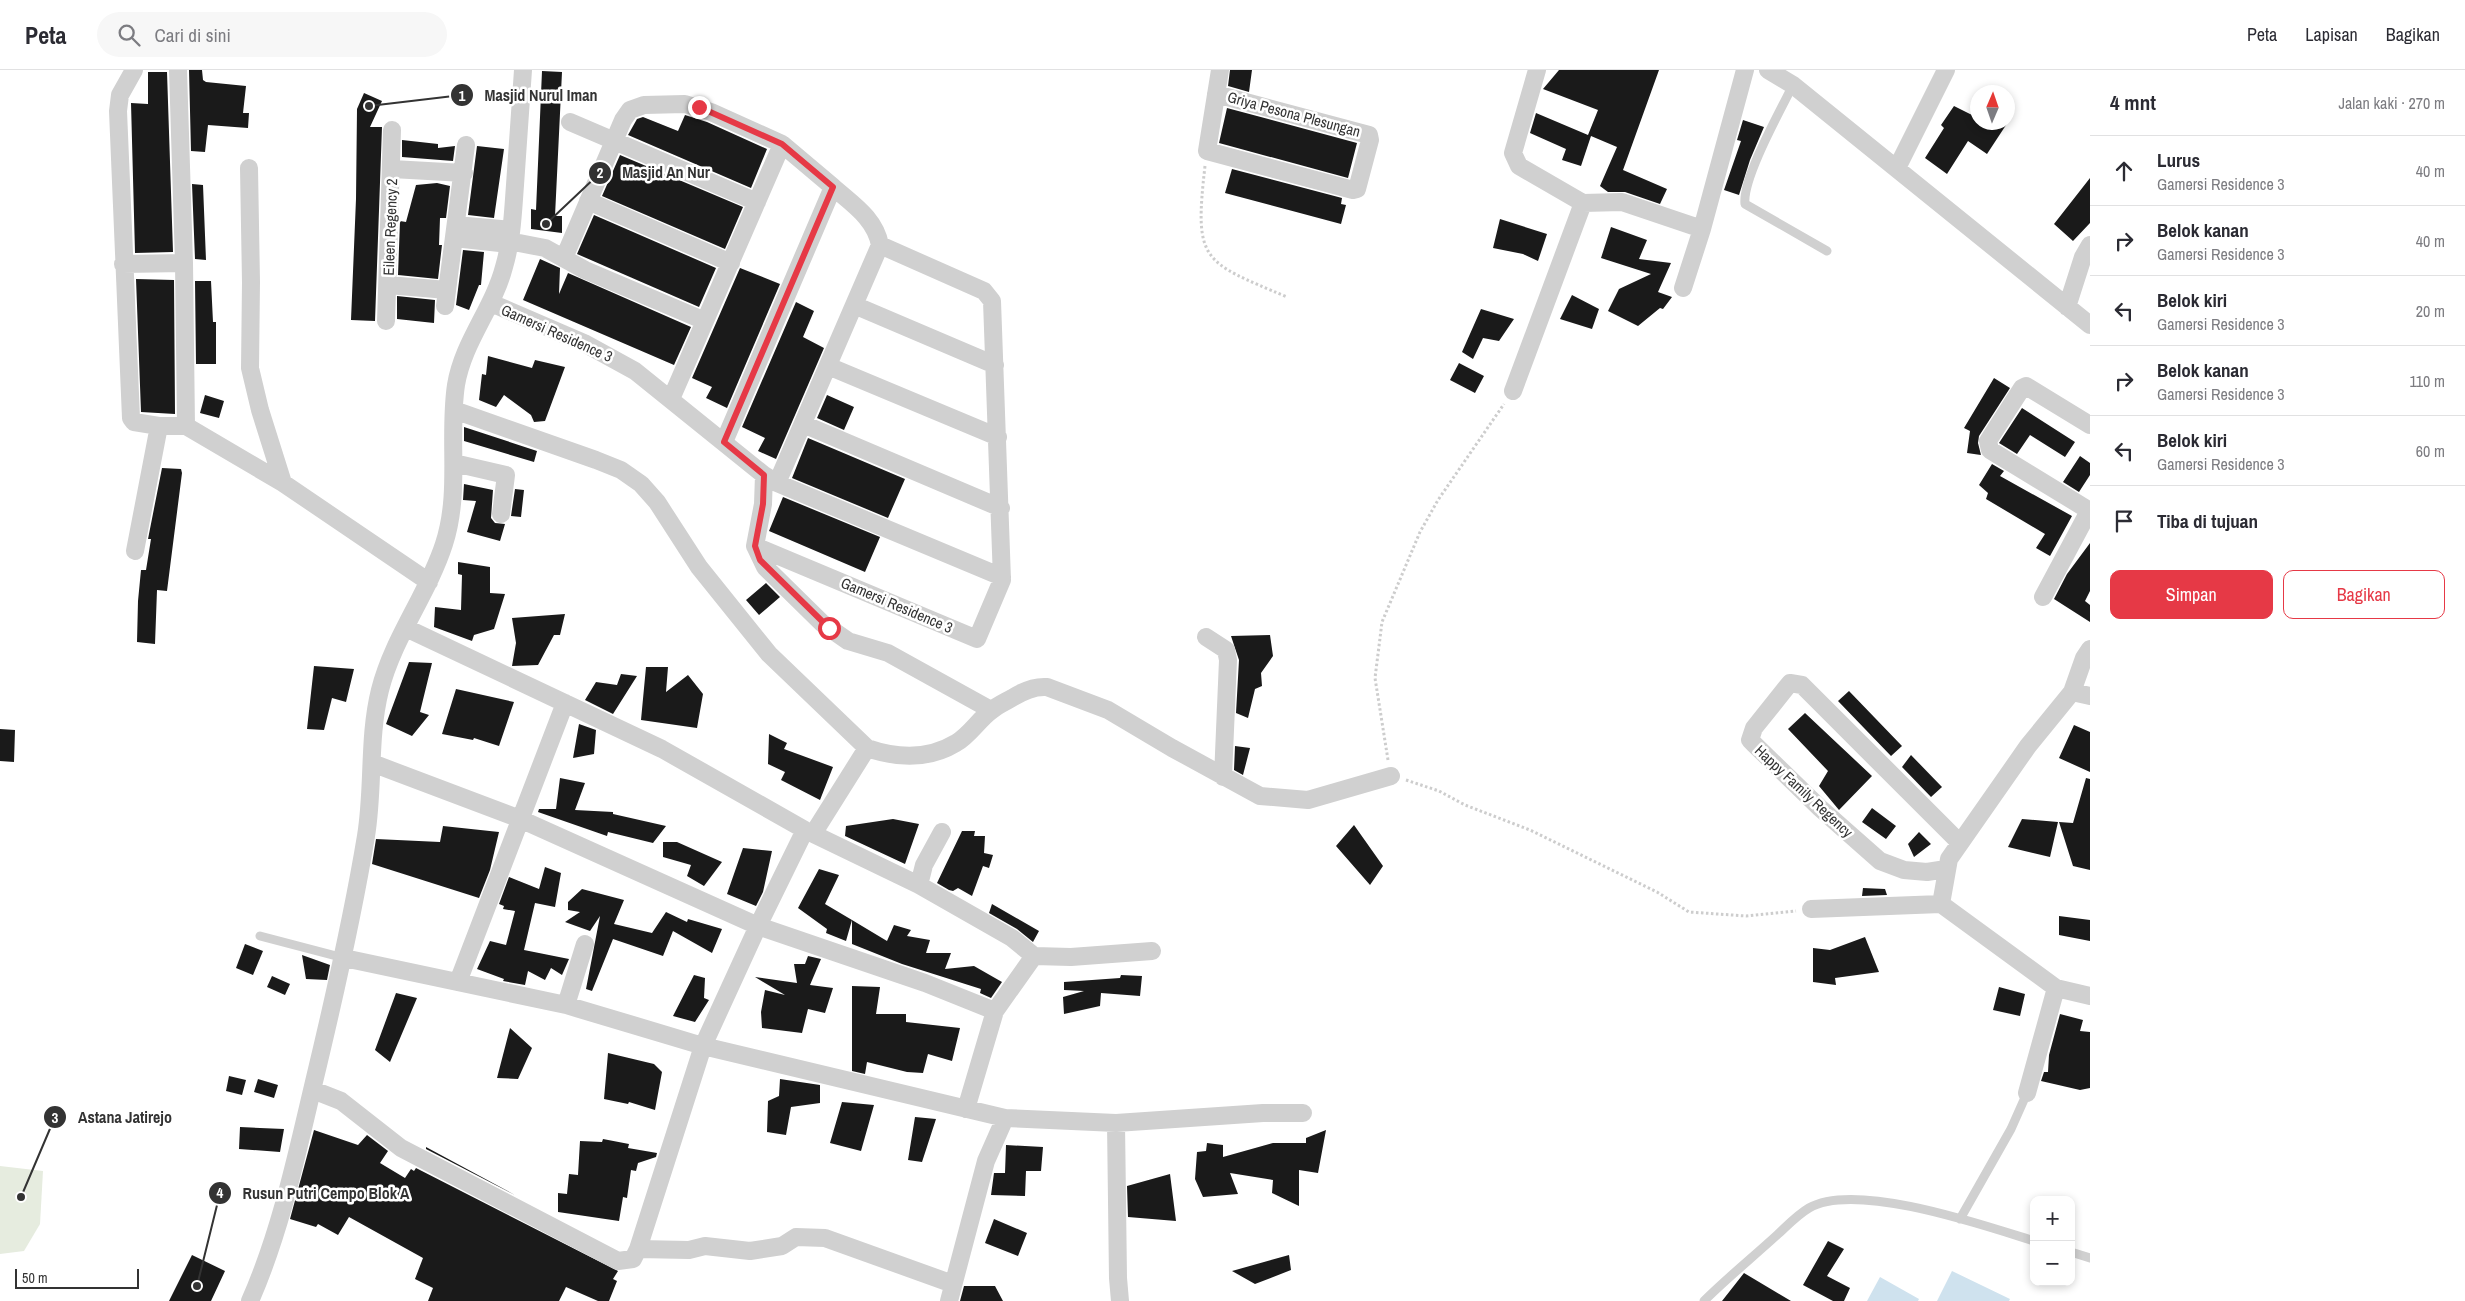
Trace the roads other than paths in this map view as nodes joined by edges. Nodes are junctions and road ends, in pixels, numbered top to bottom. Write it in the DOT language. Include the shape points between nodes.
graph roads {
  1 [pos="134,70"];
  2 [pos="178,70"];
  3 [pos="523,70"];
  4 [pos="1220,70"];
  5 [pos="1537,70"];
  6 [pos="1745,70"];
  7 [pos="1768,70"];
  8 [pos="1946,70"];
  9 [pos="1793,84"];
  10 [pos="1216,94"];
  11 [pos="570,122"];
  12 [pos="392,130"];
  13 [pos="614,141"];
  14 [pos="782,144"];
  15 [pos="466,145"];
  16 [pos="249,168"];
  17 [pos="1897,168"];
  18 [pos="392,169"];
  19 [pos="464,173"];
  20 [pos="833,187"];
  21 [pos="588,202"];
  22 [pos="756,202"];
  23 [pos="1582,203"];
  24 [pos="1702,229"];
  25 [pos="455,231"];
  26 [pos="510,238"];
  27 [pos="880,245"];
  28 [pos="2090,245"];
  29 [pos="1827,251"];
  30 [pos="564,258"];
  31 [pos="730,262"];
  32 [pos="184,263"];
  33 [pos="123,264"];
  34 [pos="388,285"];
  35 [pos="1682,288"];
  36 [pos="491,303"];
  37 [pos="854,305"];
  38 [pos="2067,307"];
  39 [pos="386,321"];
  40 [pos="705,321"];
  41 [pos="2090,325"];
  42 [pos="995,365"];
  43 [pos="828,366"];
  44 [pos="1513,391"];
  45 [pos="671,399"];
  46 [pos="454,410"];
  47 [pos="803,424"];
  48 [pos="159,426"];
  49 [pos="186,426"];
  50 [pos="2090,426"];
  51 [pos="998,437"];
  52 [pos="724,442"];
  53 [pos="454,463"];
  54 [pos="771,479"];
  55 [pos="283,484"];
  56 [pos="2088,506"];
  57 [pos="1001,508"];
  58 [pos="501,514"];
  59 [pos="755,546"];
  60 [pos="135,551"];
  61 [pos="1002,577"];
  62 [pos="430,582"];
  63 [pos="2043,598"];
  64 [pos="406,628"];
  65 [pos="1206,636"];
  66 [pos="2090,649"];
  67 [pos="2072,692"];
  68 [pos="2090,696"];
  69 [pos="565,703"];
  70 [pos="991,710"];
  71 [pos="867,748"];
  72 [pos="372,763"];
  73 [pos="1391,776"];
  74 [pos="1224,777"];
  75 [pos="520,819"];
  76 [pos="809,832"];
  77 [pos="942,832"];
  78 [pos="1960,843"];
  79 [pos="1946,869"];
  80 [pos="919,885"];
  81 [pos="1941,904"];
  82 [pos="1811,909"];
  83 [pos="758,926"];
  84 [pos="260,936"];
  85 [pos="585,944"];
  86 [pos="1152,951"];
  87 [pos="1034,956"];
  88 [pos="344,958"];
  89 [pos="458,982"];
  90 [pos="2056,988"];
  91 [pos="2090,996"];
  92 [pos="566,1005"];
  93 [pos="995,1011"];
  94 [pos="703,1046"];
  95 [pos="313,1090"];
  96 [pos="2027,1093"];
  97 [pos="966,1109"];
  98 [pos="1303,1113"];
  99 [pos="1005,1118"];
  100 [pos="1116,1123"];
  101 [pos="1960,1218"];
  102 [pos="2030,1239"];
  103 [pos="638,1249"];
  104 [pos="2075,1253"];
  105 [pos="2090,1258"];
  106 [pos="953,1284"];
  107 [pos="250,1301"];
  108 [pos="949,1301"];
  109 [pos="1120,1301"];
  110 [pos="1704,1301"];
  1 -- 33 [label="street" via="120,95 118,111"];
  2 -- 32 [label="street"];
  3 -- 26 [label="street"];
  4 -- 10 [label="street"];
  5 -- 23 [label="street" via="1513,153 1519,166"];
  6 -- 24 [label="street"];
  7 -- 9 [label="street"];
  8 -- 17 [label="street"];
  9 -- 17 [label="street"];
  9 -- 29 [label="lane" via="1757,158 1744,196 1745,204"];
  10 -- 10 [label="street, Griya Pesona Plesungan" via="1207,151 1354,190 1359,186 1370,140 1365,132"];
  11 -- 13 [label="street"];
  12 -- 18 [label="street, Eileen Regency 2"];
  13 -- 14 [label="street" via="630,110 644,105 685,104 711,112"];
  13 -- 21 [label="street"];
  13 -- 22 [label="street"];
  14 -- 20 [label="street"];
  14 -- 22 [label="street"];
  15 -- 19 [label="street, Eileen Regency 2"];
  16 -- 55 [label="street" via="250,368"];
  17 -- 38 [label="street"];
  18 -- 19 [label="street, Eileen Regency 2"];
  18 -- 34 [label="street, Eileen Regency 2"];
  19 -- 25 [label="street, Eileen Regency 2"];
  20 -- 27 [label="street" via="869,220"];
  20 -- 52 [label="street"];
  21 -- 30 [label="street"];
  21 -- 31 [label="street"];
  22 -- 31 [label="street"];
  23 -- 24 [label="street" via="1622,202"];
  23 -- 44 [label="street"];
  24 -- 35 [label="street"];
  25 -- 26 [label="street"];
  25 -- 34 [label="street, Eileen Regency 2" via="446,298"];
  26 -- 30 [label="street" via="545,248"];
  26 -- 36 [label="street" via="503,272"];
  27 -- 37 [label="street"];
  27 -- 42 [label="street, Gamersi Residence 3" via="989,295 992,300"];
  28 -- 38 [label="street" via="2082,257"];
  30 -- 40 [label="street"];
  31 -- 40 [label="street"];
  32 -- 33 [label="street"];
  32 -- 49 [label="street"];
  33 -- 48 [label="street" via="129,412 134,422"];
  34 -- 39 [label="street, Eileen Regency 2"];
  36 -- 45 [label="street, Gamersi Residence 3" via="595,348 634,371"];
  36 -- 46 [label="street" via="462,359"];
  37 -- 42 [label="street"];
  37 -- 43 [label="street"];
  38 -- 41 [label="street"];
  40 -- 45 [label="street"];
  42 -- 51 [label="street, Gamersi Residence 3"];
  43 -- 47 [label="street"];
  43 -- 51 [label="street"];
  45 -- 52 [label="street, Gamersi Residence 3"];
  46 -- 53 [label="street"];
  46 -- 71 [label="street" via="596,460 621,470 641,484 657,502 699,567 769,654"];
  47 -- 54 [label="street"];
  47 -- 57 [label="street"];
  48 -- 49 [label="street"];
  48 -- 60 [label="street"];
  49 -- 55 [label="street"];
  50 -- 56 [label="street" via="2026,386 1988,441 1990,450"];
  51 -- 57 [label="street, Gamersi Residence 3"];
  52 -- 54 [label="street, Gamersi Residence 3"];
  53 -- 58 [label="street" via="506,475"];
  53 -- 62 [label="street" via="450,521"];
  54 -- 59 [label="street"];
  54 -- 61 [label="street, Gamersi Residence 3"];
  55 -- 62 [label="street"];
  56 -- 63 [label="street"];
  57 -- 61 [label="street, Gamersi Residence 3"];
  59 -- 61 [label="street, Gamersi Residence 3" via="977,639"];
  59 -- 70 [label="street" via="765,568 822,623 848,640 888,653"];
  62 -- 64 [label="street"];
  64 -- 69 [label="street"];
  64 -- 72 [label="street" via="380,688"];
  65 -- 74 [label="street" via="1226,650 1228,660"];
  66 -- 67 [label="street"];
  67 -- 68 [label="street"];
  67 -- 78 [label="street" via="2028,746"];
  69 -- 75 [label="street"];
  69 -- 76 [label="street" via="662,749"];
  70 -- 71 [label="street" via="956,743 936,752 908,757"];
  70 -- 74 [label="street" via="1029,689 1047,687 1108,710"];
  71 -- 76 [label="street"];
  72 -- 75 [label="street"];
  72 -- 88 [label="street" via="367,833"];
  73 -- 74 [label="street" via="1308,800 1260,796"];
  75 -- 83 [label="street"];
  75 -- 89 [label="street"];
  76 -- 80 [label="street"];
  76 -- 83 [label="street"];
  77 -- 80 [label="street" via="924,865"];
  78 -- 79 [label="street"];
  78 -- 79 [label="street, Happy Family Regency" via="1802,684 1790,683 1754,728 1750,740 1880,861 1904,870 1927,872"];
  79 -- 81 [label="street"];
  80 -- 87 [label="street" via="1012,938"];
  81 -- 82 [label="street"];
  81 -- 90 [label="street"];
  83 -- 93 [label="street"];
  83 -- 94 [label="street"];
  84 -- 88 [label="lane"];
  85 -- 92 [label="street"];
  86 -- 87 [label="street" via="1070,958"];
  87 -- 93 [label="street"];
  88 -- 89 [label="street"];
  88 -- 95 [label="street"];
  89 -- 92 [label="street"];
  90 -- 91 [label="street"];
  90 -- 96 [label="street"];
  92 -- 94 [label="street"];
  93 -- 97 [label="street"];
  94 -- 97 [label="street"];
  94 -- 103 [label="street"];
  95 -- 103 [label="street" via="341,1101 401,1148 618,1261 633,1259"];
  95 -- 107 [label="street" via="278,1224"];
  96 -- 101 [label="lane" via="2011,1129"];
  97 -- 99 [label="street"];
  98 -- 100 [label="street"];
  99 -- 100 [label="street"];
  99 -- 106 [label="street" via="986,1161"];
  100 -- 109 [label="street"];
  101 -- 102 [label="lane"];
  101 -- 110 [label="lane" via="1862,1200 1834,1200 1810,1207"];
  103 -- 106 [label="street" via="689,1250 705,1246 750,1250 782,1246 796,1237 825,1238"];
  104 -- 105 [label="lane"];
  106 -- 108 [label="street"];
}
